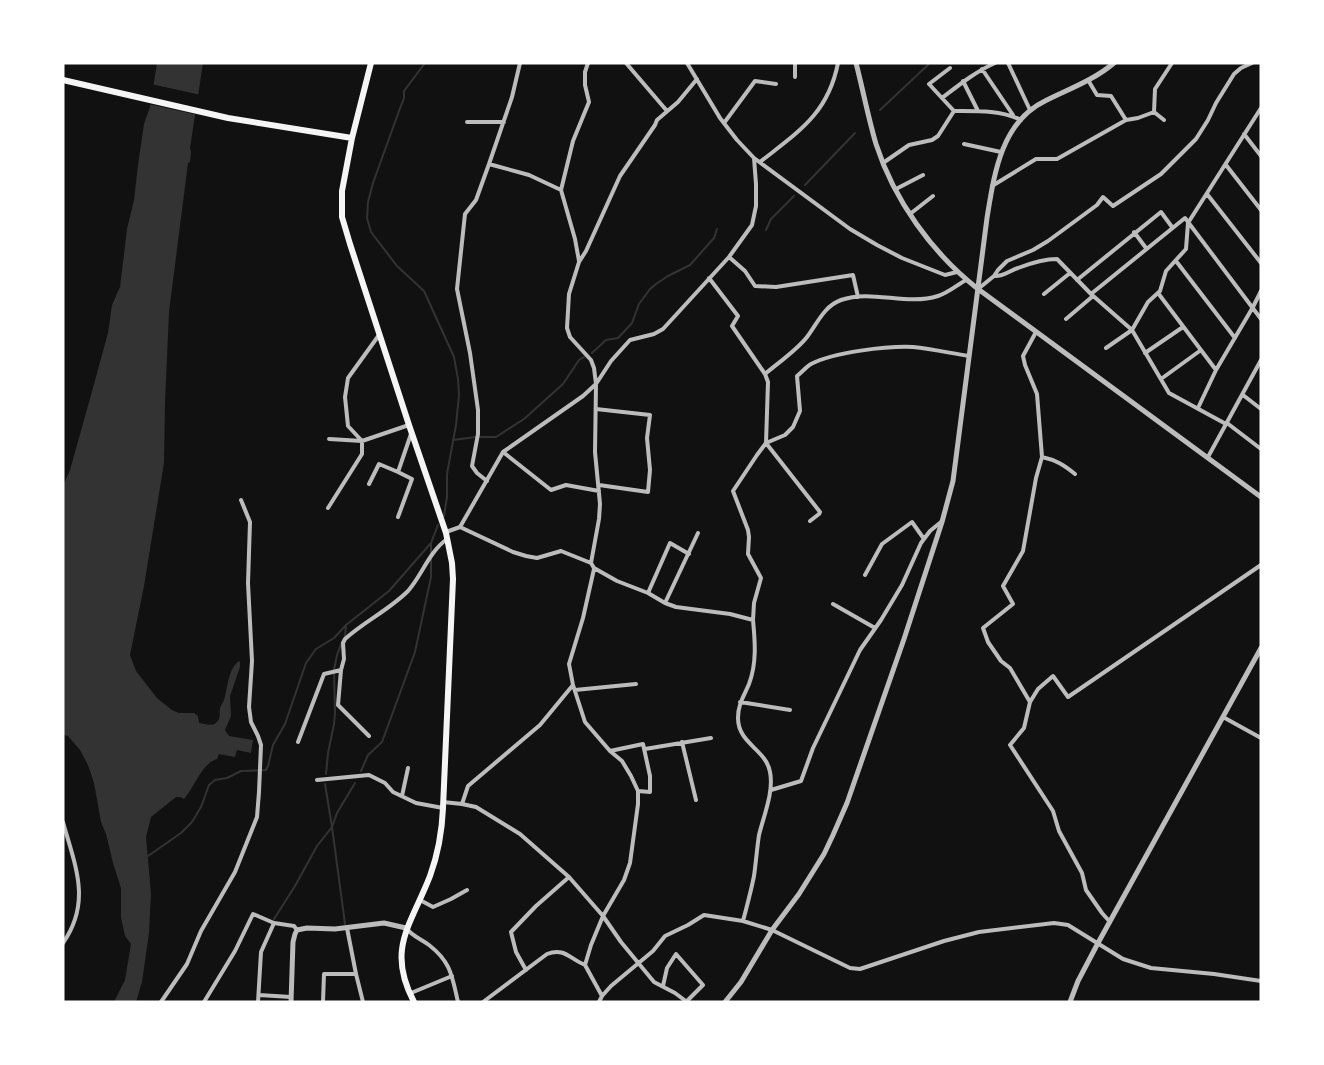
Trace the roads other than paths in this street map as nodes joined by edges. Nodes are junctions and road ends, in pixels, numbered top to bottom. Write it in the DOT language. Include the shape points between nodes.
graph roads {
  1 [pos="371,63"];
  2 [pos="520,63"];
  3 [pos="588,63"];
  4 [pos="626,63"];
  5 [pos="687,63"];
  6 [pos="795,63"];
  7 [pos="838,63"];
  8 [pos="856,63"];
  9 [pos="995,63"];
  10 [pos="1008,63"];
  11 [pos="1114,63"];
  12 [pos="1172,63"];
  13 [pos="1252,63"];
  14 [pos="950,68"];
  15 [pos="982,69"];
  16 [pos="795,77"];
  17 [pos="697,79"];
  18 [pos="63,80"];
  19 [pos="1088,80"];
  20 [pos="963,81"];
  21 [pos="776,84"];
  22 [pos="942,98"];
  23 [pos="1261,108"];
  24 [pos="1030,110"];
  25 [pos="667,111"];
  26 [pos="954,111"];
  27 [pos="978,111"];
  28 [pos="1154,112"];
  29 [pos="1014,116"];
  30 [pos="1021,120"];
  31 [pos="1126,120"];
  32 [pos="1164,120"];
  33 [pos="466,122"];
  34 [pos="504,122"];
  35 [pos="724,123"];
  36 [pos="1244,134"];
  37 [pos="352,138"];
  38 [pos="964,144"];
  39 [pos="1001,152"];
  40 [pos="1261,156"];
  41 [pos="754,158"];
  42 [pos="760,162"];
  43 [pos="883,163"];
  44 [pos="489,164"];
  45 [pos="1226,165"];
  46 [pos="924,174"];
  47 [pos="992,186"];
  48 [pos="896,189"];
  49 [pos="561,190"];
  50 [pos="1207,194"];
  51 [pos="933,196"];
  52 [pos="1261,210"];
  53 [pos="910,214"];
  54 [pos="1188,223"];
  55 [pos="1172,227"];
  56 [pos="1134,232"];
  57 [pos="1146,249"];
  58 [pos="729,256"];
  59 [pos="1176,261"];
  60 [pos="579,262"];
  61 [pos="1261,263"];
  62 [pos="957,272"];
  63 [pos="1070,273"];
  64 [pos="994,276"];
  65 [pos="709,278"];
  66 [pos="966,280"];
  67 [pos="1077,280"];
  68 [pos="978,289"];
  69 [pos="1261,291"];
  70 [pos="1158,293"];
  71 [pos="1044,294"];
  72 [pos="1092,295"];
  73 [pos="858,297"];
  74 [pos="1253,307"];
  75 [pos="1065,319"];
  76 [pos="1261,319"];
  77 [pos="1183,327"];
  78 [pos="1132,330"];
  79 [pos="1036,332"];
  80 [pos="379,335"];
  81 [pos="1235,338"];
  82 [pos="1106,348"];
  83 [pos="1201,350"];
  84 [pos="1145,353"];
  85 [pos="969,356"];
  86 [pos="1261,360"];
  87 [pos="1260,367"];
  88 [pos="1216,370"];
  89 [pos="765,374"];
  90 [pos="1161,378"];
  91 [pos="596,384"];
  92 [pos="1243,395"];
  93 [pos="1198,408"];
  94 [pos="596,409"];
  95 [pos="1261,409"];
  96 [pos="1226,424"];
  97 [pos="410,428"];
  98 [pos="329,439"];
  99 [pos="362,441"];
  100 [pos="766,443"];
  101 [pos="1261,449"];
  102 [pos="503,452"];
  103 [pos="1042,457"];
  104 [pos="1208,457"];
  105 [pos="398,472"];
  106 [pos="1075,474"];
  107 [pos="487,481"];
  108 [pos="369,484"];
  109 [pos="599,485"];
  110 [pos="599,491"];
  111 [pos="1261,497"];
  112 [pos="241,500"];
  113 [pos="328,508"];
  114 [pos="398,517"];
  115 [pos="810,520"];
  116 [pos="942,522"];
  117 [pos="460,527"];
  118 [pos="698,533"];
  119 [pos="447,536"];
  120 [pos="924,539"];
  121 [pos="689,554"];
  122 [pos="591,563"];
  123 [pos="1261,564"];
  124 [pos="594,568"];
  125 [pos="865,575"];
  126 [pos="648,593"];
  127 [pos="664,603"];
  128 [pos="832,604"];
  129 [pos="753,620"];
  130 [pos="875,628"];
  131 [pos="1261,648"];
  132 [pos="341,670"];
  133 [pos="636,684"];
  134 [pos="574,687"];
  135 [pos="740,702"];
  136 [pos="1030,702"];
  137 [pos="790,710"];
  138 [pos="1223,717"];
  139 [pos="369,736"];
  140 [pos="711,738"];
  141 [pos="1261,738"];
  142 [pos="298,742"];
  143 [pos="682,742"];
  144 [pos="645,749"];
  145 [pos="610,751"];
  146 [pos="408,768"];
  147 [pos="317,780"];
  148 [pos="771,790"];
  149 [pos="638,791"];
  150 [pos="402,796"];
  151 [pos="696,800"];
  152 [pos="462,804"];
  153 [pos="443,805"];
  154 [pos="63,822"];
  155 [pos="569,877"];
  156 [pos="467,890"];
  157 [pos="420,900"];
  158 [pos="603,916"];
  159 [pos="743,921"];
  160 [pos="274,923"];
  161 [pos="1110,923"];
  162 [pos="347,928"];
  163 [pos="406,928"];
  164 [pos="297,930"];
  165 [pos="772,930"];
  166 [pos="63,943"];
  167 [pos="1098,943"];
  168 [pos="640,963"];
  169 [pos="585,965"];
  170 [pos="526,970"];
  171 [pos="356,974"];
  172 [pos="452,976"];
  173 [pos="1261,981"];
  174 [pos="663,986"];
  175 [pos="410,993"];
  176 [pos="259,995"];
  177 [pos="602,996"];
  178 [pos="291,999"];
  179 [pos="161,1002"];
  180 [pos="204,1002"];
  181 [pos="258,1002"];
  182 [pos="323,1002"];
  183 [pos="363,1002"];
  184 [pos="414,1002"];
  185 [pos="458,1002"];
  186 [pos="483,1002"];
  187 [pos="599,1002"];
  188 [pos="687,1002"];
  189 [pos="725,1002"];
  190 [pos="1070,1002"];
  1 -- 37 [label="main road"];
  2 -- 34 [label="street"];
  3 -- 49 [label="street" via="585,85 589,102 573,141"];
  4 -- 25 [label="street"];
  5 -- 17 [label="street"];
  6 -- 16 [label="street"];
  7 -- 42 [label="street" via="829,95 817,114"];
  8 -- 43 [label="street"];
  9 -- 15 [label="street"];
  10 -- 24 [label="street"];
  11 -- 19 [label="street"];
  12 -- 28 [label="street" via="1155,89"];
  13 -- 64 [label="street" via="1234,74 1196,139 1161,174 1113,206 1103,197 1048,241 1008,261"];
  14 -- 22 [label="street" via="929,84"];
  15 -- 20 [label="street"];
  15 -- 29 [label="street"];
  17 -- 25 [label="street"];
  17 -- 35 [label="street"];
  18 -- 37 [label="main road" via="228,118"];
  19 -- 24 [label="street"];
  19 -- 31 [label="street" via="1097,96 1111,96"];
  20 -- 22 [label="street"];
  20 -- 27 [label="street"];
  21 -- 35 [label="street" via="755,81"];
  22 -- 26 [label="street"];
  23 -- 36 [label="street"];
  24 -- 30 [label="street"];
  25 -- 60 [label="street" via="620,176"];
  26 -- 27 [label="street"];
  26 -- 43 [label="street" via="938,136 909,145"];
  27 -- 29 [label="street"];
  28 -- 31 [label="street"];
  28 -- 32 [label="street"];
  29 -- 30 [label="street"];
  30 -- 39 [label="street"];
  31 -- 47 [label="street" via="1057,159 1036,159"];
  33 -- 34 [label="street"];
  34 -- 44 [label="street"];
  35 -- 41 [label="street"];
  36 -- 40 [label="street"];
  36 -- 45 [label="street"];
  37 -- 80 [label="main road" via="342,191 342,217"];
  38 -- 39 [label="street"];
  39 -- 47 [label="street"];
  41 -- 42 [label="street"];
  41 -- 58 [label="street" via="756,206 752,225"];
  42 -- 62 [label="street" via="877,245 945,274"];
  43 -- 48 [label="street"];
  44 -- 49 [label="street" via="529,175"];
  44 -- 107 [label="street" via="476,200 465,214 457,289 478,410 472,466"];
  45 -- 50 [label="street"];
  45 -- 52 [label="street"];
  46 -- 48 [label="street"];
  47 -- 68 [label="street"];
  48 -- 53 [label="street"];
  49 -- 60 [label="street"];
  50 -- 54 [label="street"];
  50 -- 61 [label="street"];
  51 -- 53 [label="street"];
  53 -- 62 [label="street"];
  54 -- 55 [label="street" via="1185,218"];
  54 -- 59 [label="street" via="1186,249"];
  54 -- 74 [label="street"];
  55 -- 56 [label="street" via="1161,212"];
  55 -- 57 [label="street"];
  56 -- 57 [label="street"];
  56 -- 67 [label="street"];
  57 -- 72 [label="street"];
  58 -- 65 [label="street"];
  58 -- 73 [label="street" via="755,286 776,287 853,275"];
  59 -- 70 [label="street" via="1166,271"];
  59 -- 81 [label="street"];
  60 -- 91 [label="street" via="569,294 567,328 591,360"];
  62 -- 66 [label="street"];
  63 -- 64 [label="street" via="1058,259 1044,259"];
  63 -- 67 [label="street"];
  63 -- 71 [label="street"];
  64 -- 68 [label="street"];
  65 -- 89 [label="street" via="738,316 732,326"];
  65 -- 91 [label="street" via="663,329 630,340"];
  66 -- 68 [label="street"];
  66 -- 73 [label="street" via="935,297"];
  67 -- 72 [label="street"];
  68 -- 79 [label="street"];
  68 -- 85 [label="street"];
  69 -- 74 [label="street"];
  70 -- 77 [label="street"];
  70 -- 78 [label="street" via="1148,302"];
  72 -- 75 [label="street"];
  72 -- 78 [label="street"];
  73 -- 89 [label="street" via="831,306 806,338"];
  74 -- 76 [label="street"];
  74 -- 81 [label="street"];
  77 -- 83 [label="street"];
  77 -- 84 [label="street"];
  78 -- 82 [label="street"];
  78 -- 84 [label="street"];
  79 -- 103 [label="street" via="1023,356 1037,394"];
  79 -- 104 [label="street"];
  80 -- 97 [label="main road"];
  80 -- 99 [label="street" via="348,378 348,426"];
  81 -- 88 [label="street"];
  83 -- 88 [label="street"];
  83 -- 90 [label="street"];
  84 -- 90 [label="street"];
  85 -- 100 [label="street" via="910,347 854,351 809,365 797,376 800,411 793,427"];
  85 -- 116 [label="street" via="956,462"];
  86 -- 87 [label="street"];
  87 -- 92 [label="street"];
  88 -- 93 [label="street"];
  89 -- 100 [label="street"];
  90 -- 93 [label="street" via="1169,393"];
  91 -- 94 [label="street"];
  91 -- 102 [label="street"];
  92 -- 95 [label="street"];
  92 -- 96 [label="street"];
  93 -- 96 [label="street"];
  94 -- 109 [label="street"];
  94 -- 109 [label="street" via="650,415 648,492"];
  96 -- 101 [label="street"];
  96 -- 104 [label="street"];
  97 -- 99 [label="street"];
  97 -- 105 [label="street"];
  97 -- 119 [label="main road"];
  98 -- 99 [label="street"];
  99 -- 113 [label="street" via="362,454"];
  100 -- 115 [label="street" via="820,512"];
  100 -- 129 [label="street" via="733,491 748,530 748,554 761,578"];
  102 -- 107 [label="street"];
  102 -- 110 [label="street" via="551,490 566,485"];
  103 -- 106 [label="street" via="1064,464"];
  103 -- 136 [label="street" via="1023,551 1003,586 1013,604 983,628 988,642 1010,668"];
  104 -- 111 [label="street"];
  105 -- 108 [label="street" via="379,464"];
  105 -- 114 [label="street" via="412,479"];
  107 -- 117 [label="street"];
  109 -- 110 [label="street"];
  110 -- 122 [label="street" via="599,519"];
  112 -- 179 [label="street" via="250,522 249,707 261,745 257,818 235,872 187,964"];
  116 -- 120 [label="street"];
  116 -- 165 [label="street" via="847,803 816,868"];
  117 -- 119 [label="street"];
  117 -- 122 [label="street" via="519,554 537,558 561,551"];
  118 -- 121 [label="street"];
  119 -- 132 [label="street" via="407,591 345,639"];
  119 -- 153 [label="main road" via="453,587"];
  120 -- 125 [label="street" via="912,522 882,544"];
  120 -- 130 [label="street"];
  121 -- 126 [label="street" via="670,543"];
  121 -- 127 [label="street"];
  122 -- 124 [label="street"];
  123 -- 136 [label="street" via="1068,697 1053,676 1038,688"];
  124 -- 126 [label="street"];
  124 -- 134 [label="street" via="569,664"];
  126 -- 127 [label="street"];
  127 -- 129 [label="street"];
  128 -- 130 [label="street"];
  129 -- 135 [label="street" via="753,667"];
  130 -- 148 [label="street" via="860,650 813,747 801,781"];
  131 -- 138 [label="street"];
  132 -- 139 [label="street" via="338,705"];
  132 -- 142 [label="street" via="324,674"];
  133 -- 134 [label="street"];
  134 -- 145 [label="street" via="585,722"];
  134 -- 152 [label="street" via="540,725 468,786"];
  135 -- 137 [label="street"];
  135 -- 148 [label="street" via="739,729 768,764"];
  136 -- 161 [label="street" via="1024,728 1010,745 1053,811 1086,890"];
  138 -- 141 [label="street"];
  138 -- 161 [label="street"];
  140 -- 143 [label="street"];
  143 -- 144 [label="street"];
  143 -- 151 [label="street"];
  144 -- 145 [label="street" via="643,744"];
  144 -- 149 [label="street" via="650,792"];
  145 -- 149 [label="street" via="622,761"];
  146 -- 150 [label="street"];
  147 -- 150 [label="street" via="369,775"];
  148 -- 159 [label="street"];
  149 -- 158 [label="street" via="630,863"];
  150 -- 153 [label="street" via="416,803"];
  152 -- 153 [label="street"];
  152 -- 155 [label="street" via="476,807 520,834"];
  153 -- 157 [label="main road" via="440,843"];
  154 -- 166 [label="street" via="80,893 76,916"];
  155 -- 158 [label="street"];
  155 -- 170 [label="street" via="511,932"];
  156 -- 157 [label="street" via="433,907"];
  157 -- 163 [label="main road"];
  158 -- 168 [label="street"];
  158 -- 169 [label="street"];
  159 -- 165 [label="street"];
  159 -- 168 [label="street" via="704,915 665,936"];
  160 -- 164 [label="street"];
  160 -- 176 [label="street" via="261,952"];
  160 -- 180 [label="street" via="252,914"];
  161 -- 167 [label="street"];
  162 -- 163 [label="street" via="384,923"];
  162 -- 164 [label="street"];
  162 -- 171 [label="street"];
  163 -- 172 [label="street" via="442,957"];
  163 -- 175 [label="main road" via="401,965"];
  164 -- 178 [label="street"];
  165 -- 167 [label="street" via="850,968 860,969 979,932 1054,923 1068,925"];
  165 -- 189 [label="street"];
  167 -- 173 [label="street" via="1123,959 1151,968"];
  167 -- 190 [label="street"];
  168 -- 174 [label="street" via="654,982"];
  168 -- 177 [label="street"];
  169 -- 170 [label="street" via="555,951"];
  169 -- 177 [label="street"];
  170 -- 186 [label="street"];
  171 -- 182 [label="street" via="324,974"];
  171 -- 183 [label="street"];
  172 -- 175 [label="street"];
  172 -- 185 [label="street"];
  174 -- 188 [label="street"];
  174 -- 188 [label="street" via="667,968 676,954 703,985"];
  175 -- 184 [label="main road"];
  176 -- 178 [label="street"];
  176 -- 181 [label="street"];
  177 -- 187 [label="street"];
}
